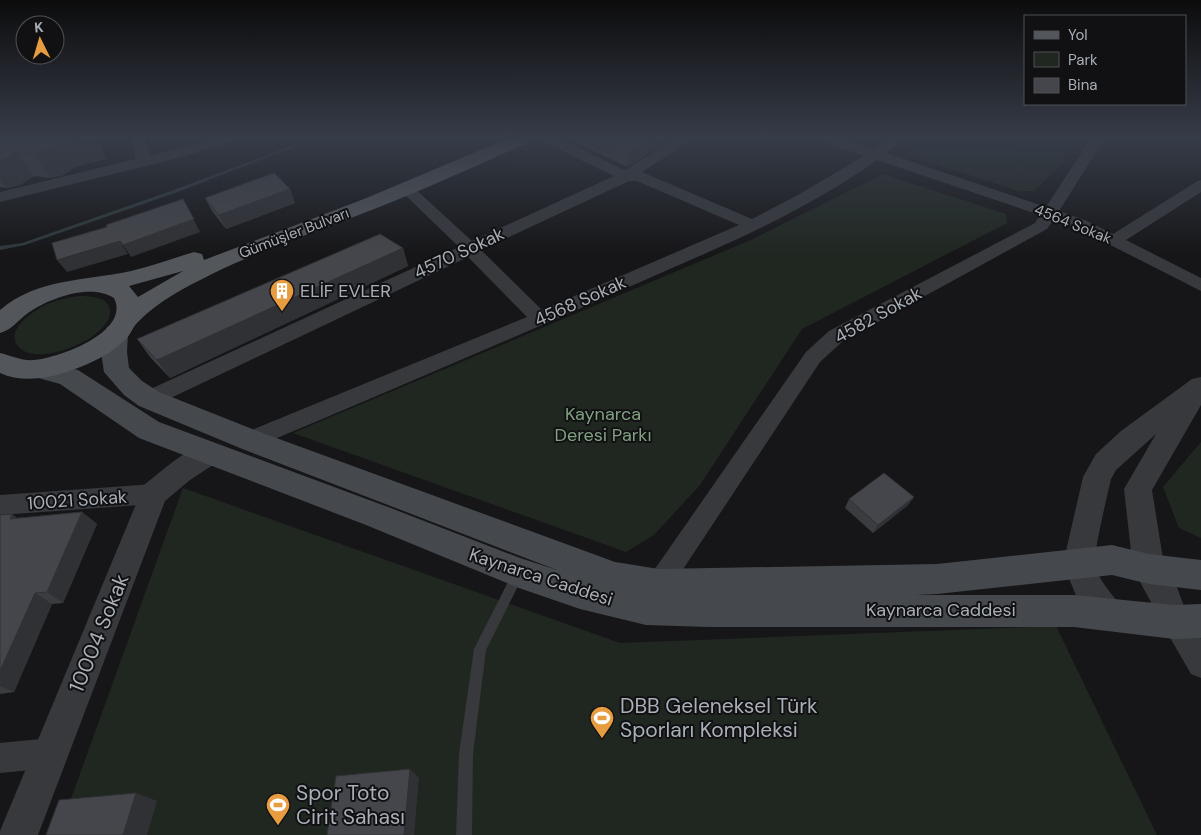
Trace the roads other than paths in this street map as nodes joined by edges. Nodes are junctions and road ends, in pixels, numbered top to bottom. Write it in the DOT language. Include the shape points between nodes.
graph roads {
  1 [pos="80,177"];
  2 [pos="399,177"];
  3 [pos="435,177"];
  4 [pos="624,177"];
  5 [pos="641,177"];
  6 [pos="840,177"];
  7 [pos="943,177"];
  8 [pos="1073,177"];
  9 [pos="1201,185"];
  10 [pos="407,189"];
  11 [pos="0,197"];
  12 [pos="1049,213"];
  13 [pos="753,225"];
  14 [pos="1115,240"];
  15 [pos="469,248"];
  16 [pos="95,284"];
  17 [pos="1201,286"];
  18 [pos="36,298"];
  19 [pos="0,300"];
  20 [pos="540,319"];
  21 [pos="0,325"];
  22 [pos="122,325"];
  23 [pos="0,362"];
  24 [pos="40,369"];
  25 [pos="1199,388"];
  26 [pos="149,399"];
  27 [pos="250,440"];
  28 [pos="208,453"];
  29 [pos="154,494"];
  30 [pos="0,505"];
  31 [pos="1078,564"];
  32 [pos="1149,569"];
  33 [pos="519,573"];
  34 [pos="1201,575"];
  35 [pos="659,584"];
  36 [pos="1109,615"];
  37 [pos="1188,621"];
  38 [pos="1201,664"];
  39 [pos="51,753"];
  40 [pos="0,758"];
  41 [pos="18,835"];
  42 [pos="464,835"];
  1 -- 11 [label="street"];
  2 -- 16 [label="main road, Gümüşler Bulvarı" via="171,267 121,282"];
  3 -- 10 [label="main road, Gümüşler Bulvarı"];
  4 -- 15 [label="street, 4570 Sokak"];
  5 -- 13 [label="street"];
  6 -- 13 [label="street, 4568 Sokak"];
  7 -- 12 [label="street, 4564 Sokak"];
  8 -- 12 [label="street, 4582 Sokak"];
  9 -- 14 [label="street"];
  10 -- 15 [label="street"];
  10 -- 22 [label="main road, Gümüşler Bulvarı" via="216,263 178,282"];
  12 -- 14 [label="street, 4564 Sokak"];
  12 -- 35 [label="street, 4582 Sokak" via="1041,226 836,336 824,346 813,357"];
  13 -- 20 [label="street, 4568 Sokak"];
  14 -- 17 [label="street, 4564 Sokak"];
  15 -- 20 [label="street"];
  15 -- 26 [label="street, 4570 Sokak"];
  16 -- 18 [label="main road, Kaynarca Caddesi" via="74,286"];
  16 -- 22 [label="main road, Kaynarca Caddesi" via="112,287 124,294 129,304"];
  18 -- 19 [label="main road, Kaynarca Caddesi"];
  18 -- 21 [label="main road, Kaynarca Caddesi"];
  20 -- 27 [label="street, 4568 Sokak"];
  22 -- 24 [label="main road, Kaynarca Caddesi" via="105,343 86,355"];
  22 -- 26 [label="main road, Kaynarca Caddesi" via="114,352 117,372"];
  23 -- 24 [label="main road, Kaynarca Caddesi" via="19,369"];
  24 -- 28 [label="main road, Kaynarca Caddesi" via="69,377 148,430"];
  25 -- 31 [label="street" via="1106,462 1097,477"];
  25 -- 32 [label="street" via="1138,489"];
  26 -- 27 [label="main road, Kaynarca Caddesi"];
  27 -- 35 [label="main road, Kaynarca Caddesi" via="615,577"];
  28 -- 29 [label="street, 10004 Sokak"];
  28 -- 33 [label="main road, Kaynarca Caddesi"];
  29 -- 30 [label="street, 10021 Sokak"];
  29 -- 39 [label="street, 10004 Sokak"];
  31 -- 32 [label="main road, Kaynarca Caddesi" via="1112,560"];
  31 -- 35 [label="main road, Kaynarca Caddesi" via="937,579"];
  31 -- 36 [label="street" via="1091,594"];
  32 -- 34 [label="main road, Kaynarca Caddesi"];
  32 -- 37 [label="street" via="1165,596"];
  33 -- 36 [label="main road, Kaynarca Caddesi" via="580,594 646,609 1074,611"];
  33 -- 42 [label="lane" via="480,649 466,754"];
  36 -- 37 [label="main road, Kaynarca Caddesi"];
  37 -- 38 [label="street"];
  39 -- 40 [label="street"];
  39 -- 41 [label="street, 10004 Sokak"];
}
